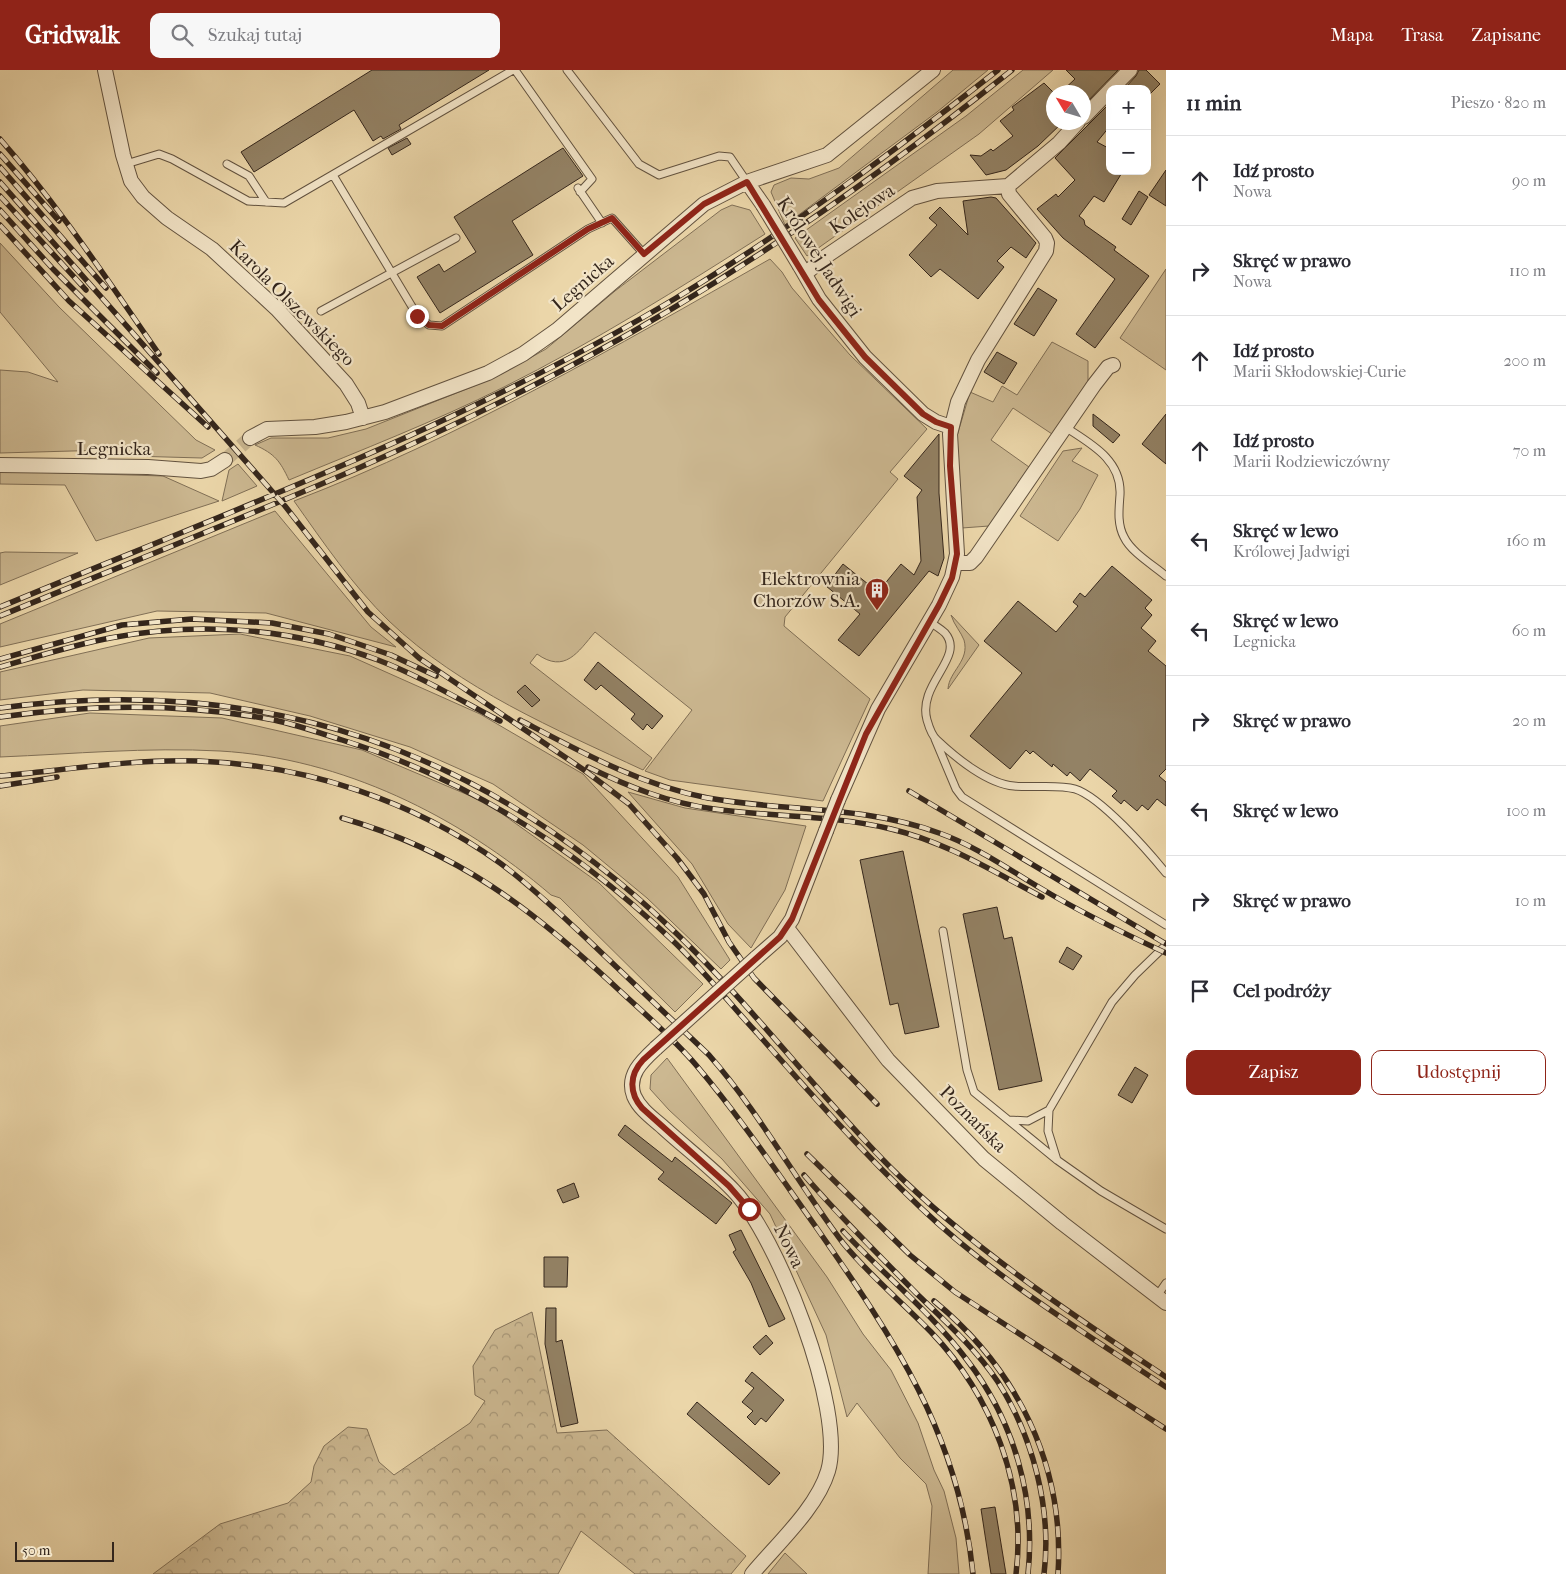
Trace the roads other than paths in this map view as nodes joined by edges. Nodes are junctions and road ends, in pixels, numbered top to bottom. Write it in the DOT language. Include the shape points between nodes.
graph roads {
  1 [pos="105,70"];
  2 [pos="514,70"];
  3 [pos="567,70"];
  4 [pos="933,70"];
  5 [pos="1130,70"];
  6 [pos="506,72"];
  7 [pos="1114,85"];
  8 [pos="1106,93"];
  9 [pos="1091,109"];
  10 [pos="1070,130"];
  11 [pos="126,164"];
  12 [pos="227,164"];
  13 [pos="333,175"];
  14 [pos="747,182"];
  15 [pos="1008,186"];
  16 [pos="266,202"];
  17 [pos="602,223"];
  18 [pos="456,238"];
  19 [pos="644,254"];
  20 [pos="803,270"];
  21 [pos="392,274"];
  22 [pos="321,311"];
  23 [pos="1114,365"];
  24 [pos="363,418"];
  25 [pos="951,427"];
  26 [pos="1066,427"];
  27 [pos="250,438"];
  28 [pos="225,460"];
  29 [pos="0,465"];
  30 [pos="955,563"];
  31 [pos="1166,576"];
  32 [pos="930,622"];
  33 [pos="935,739"];
  34 [pos="1166,873"];
  35 [pos="1166,926"];
  36 [pos="786,928"];
  37 [pos="943,930"];
  38 [pos="1166,945"];
  39 [pos="1049,1110"];
  40 [pos="1006,1119"];
  41 [pos="1057,1160"];
  42 [pos="1166,1229"];
  43 [pos="1166,1284"];
  44 [pos="1162,1299"];
  45 [pos="752,1574"];
  1 -- 11 [label="street, Karola Olszewskiego"];
  2 -- 6 [label="lane"];
  2 -- 17 [label="lane" via="592,179 579,190"];
  3 -- 14 [label="lane" via="639,164 659,175 719,156 730,157"];
  4 -- 14 [label="street, Legnicka" via="828,155"];
  5 -- 7 [label="street"];
  6 -- 13 [label="lane"];
  8 -- 9 [label="street"];
  10 -- 15 [label="street"];
  11 -- 16 [label="lane" via="158,154 172,158 248,201"];
  11 -- 24 [label="street, Karola Olszewskiego" via="131,181 143,197 212,249 277,309 346,384"];
  12 -- 16 [label="lane" via="249,176"];
  13 -- 16 [label="lane" via="284,203"];
  13 -- 21 [label="lane"];
  14 -- 19 [label="street, Legnicka" via="704,204"];
  14 -- 20 [label="street, Królowej Jadwigi, bridge"];
  15 -- 20 [label="street, Kolejowa" via="937,192 912,198"];
  15 -- 25 [label="street, Nowa" via="1009,194 1045,238 1047,248 975,365"];
  17 -- 19 [label="lane" via="612,218"];
  17 -- 21 [label="lane" via="588,229 442,326 429,325 417,316"];
  18 -- 21 [label="lane"];
  19 -- 24 [label="street, Legnicka" via="557,330 523,354 455,387"];
  20 -- 25 [label="street, Królowej Jadwigi" via="819,300 865,357 923,414"];
  21 -- 22 [label="lane"];
  23 -- 26 [label="street" via="1108,367 1094,385"];
  24 -- 27 [label="street, Legnicka" via="315,427 267,429"];
  25 -- 30 [label="street, Nowa"];
  26 -- 30 [label="street" via="976,558 970,562"];
  26 -- 31 [label="lane" via="1114,466 1120,485 1120,523 1124,537"];
  28 -- 29 [label="street, Legnicka" via="201,471"];
  30 -- 32 [label="street, Nowa"];
  32 -- 33 [label="lane" via="945,632 950,647 950,656 925,701"];
  32 -- 36 [label="street, Nowa, bridge" via="874,717"];
  33 -- 34 [label="lane" via="988,779 1012,786 1075,789 1097,803 1137,838"];
  33 -- 35 [label="lane" via="962,797"];
  36 -- 44 [label="street, Poznańska" via="888,1060 984,1159"];
  36 -- 45 [label="street, Nowa, bridge" via="780,937 640,1063 632,1085 634,1096 646,1112 733,1190 754,1216 801,1318 830,1419 831,1456 822,1487 809,1508"];
  37 -- 40 [label="lane" via="967,1070 974,1092"];
  38 -- 39 [label="lane" via="1134,975 1112,1002"];
  39 -- 40 [label="lane" via="1028,1121"];
  39 -- 41 [label="lane" via="1048,1131"];
  40 -- 41 [label="lane"];
  41 -- 42 [label="lane" via="1101,1191"];
  43 -- 44 [label="lane"];
}
